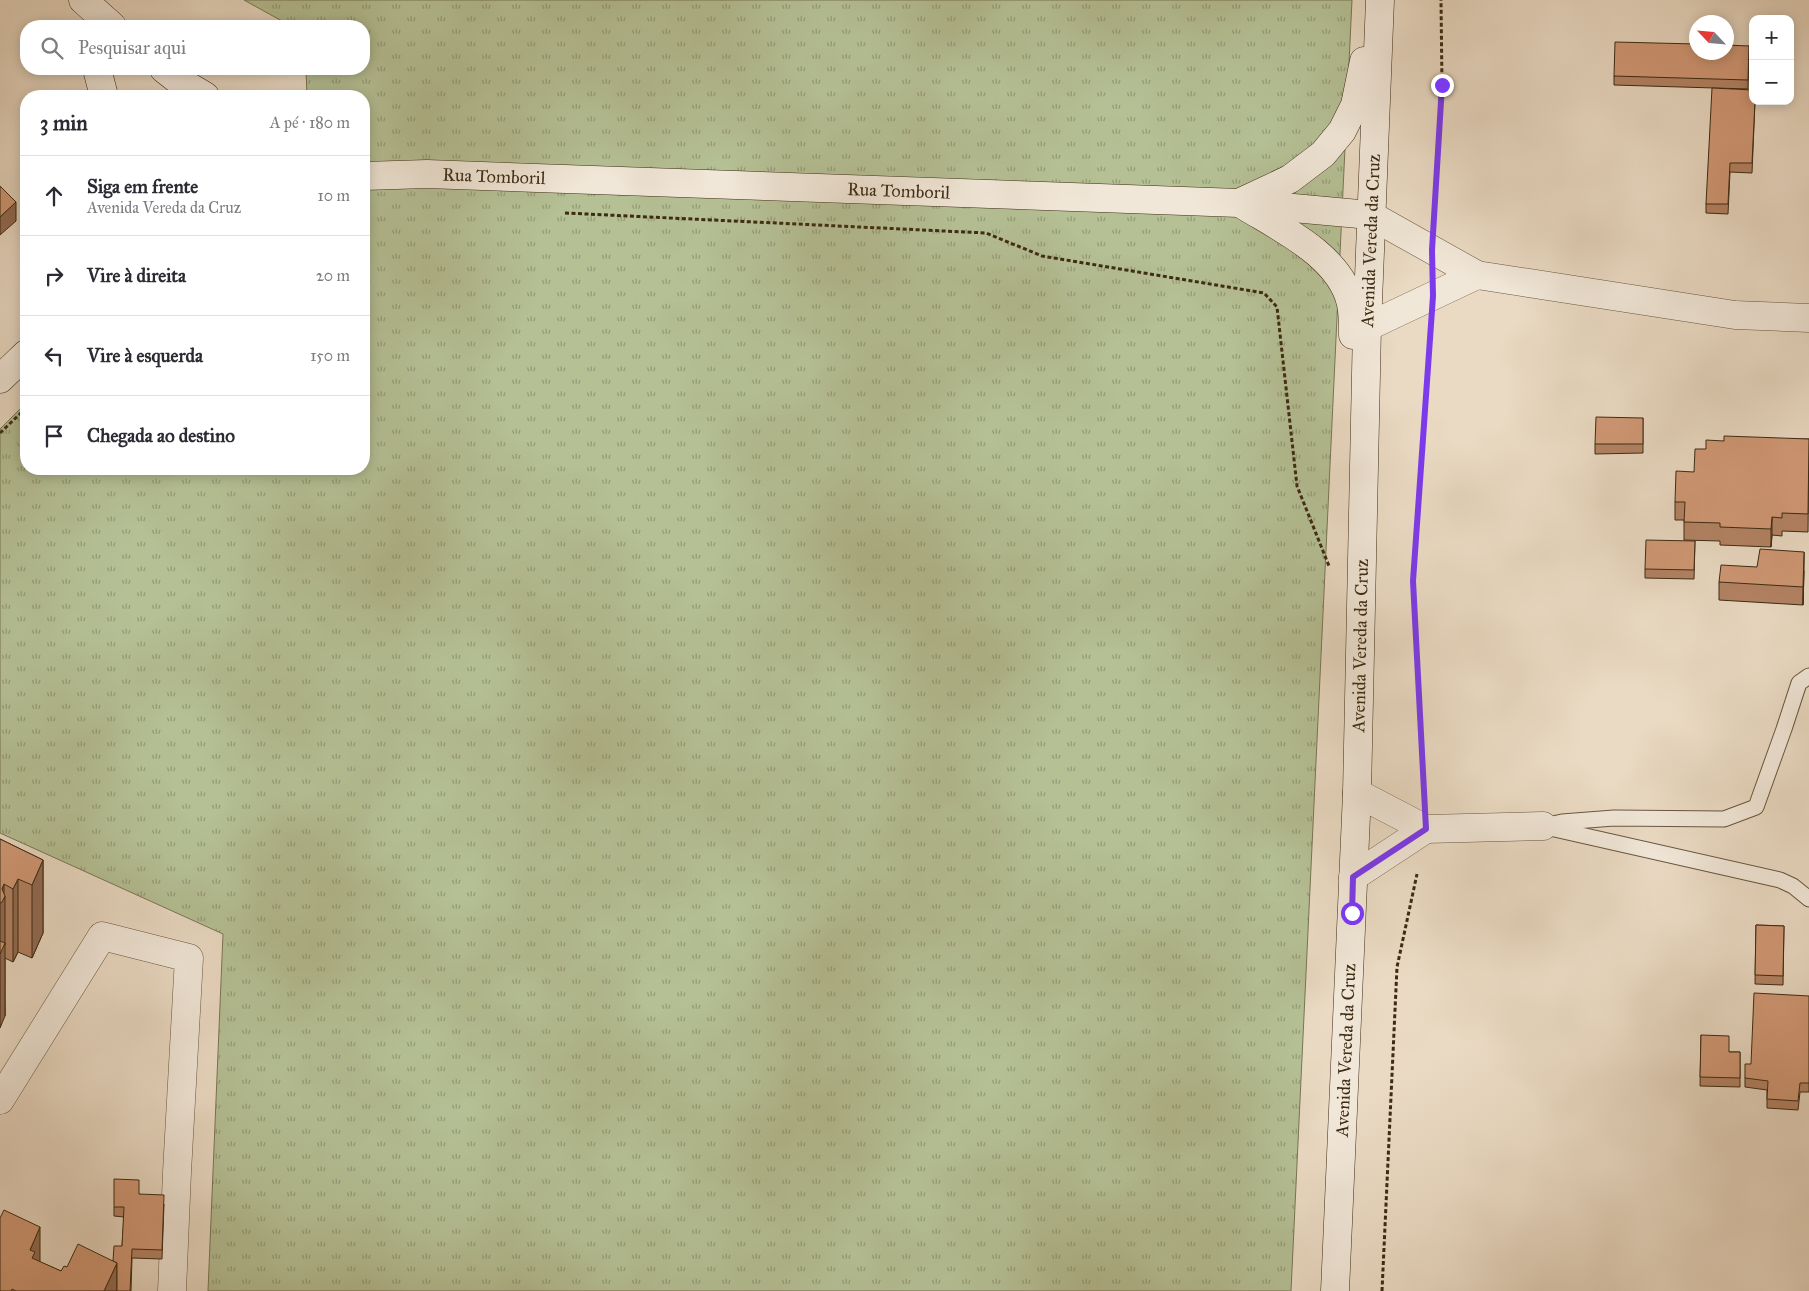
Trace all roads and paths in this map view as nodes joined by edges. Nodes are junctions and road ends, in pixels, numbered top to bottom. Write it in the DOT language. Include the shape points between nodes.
graph roads {
  1 [pos="73,0"];
  2 [pos="83,0"];
  3 [pos="1379,0"];
  4 [pos="1441,0"];
  5 [pos="80,20"];
  6 [pos="105,20"];
  7 [pos="99,75"];
  8 [pos="172,75"];
  9 [pos="102,90"];
  10 [pos="195,90"];
  11 [pos="370,158"];
  12 [pos="427,174"];
  13 [pos="370,176"];
  14 [pos="1239,203"];
  15 [pos="560,212"];
  16 [pos="1370,215"];
  17 [pos="1432,250"];
  18 [pos="1477,275"];
  19 [pos="1433,296"];
  20 [pos="1809,318"];
  21 [pos="1367,327"];
  22 [pos="20,360"];
  23 [pos="0,380"];
  24 [pos="20,414"];
  25 [pos="0,433"];
  26 [pos="1364,490"];
  27 [pos="1331,571"];
  28 [pos="1809,676"];
  29 [pos="1357,793"];
  30 [pos="1543,826"];
  31 [pos="1426,829"];
  32 [pos="1353,877"];
  33 [pos="1809,898"];
  34 [pos="0,1100"];
  35 [pos="172,1291"];
  36 [pos="1335,1291"];
  37 [pos="1382,1291"];
  1 -- 5 [label="street"];
  2 -- 6 [label="street"];
  3 -- 14 [label="street" via="1370,23 1355,105 1342,131 1323,154 1290,179"];
  3 -- 16 [label="street, Avenida Vereda da Cruz"];
  4 -- 17 [label="path" via="1442,85"];
  7 -- 9 [label="street"];
  8 -- 10 [label="street"];
  11 -- 12 [label="street, Rua Tomboril"];
  12 -- 13 [label="street, Rua Tomboril"];
  12 -- 14 [label="street, Rua Tomboril"];
  14 -- 16 [label="street, Rua Tomboril"];
  14 -- 26 [label="street" via="1309,246 1330,265 1342,282 1351,303 1350,394 1353,437"];
  15 -- 27 [label="path" via="986,233 1042,256 1264,293 1276,307 1297,486"];
  16 -- 17 [label="street"];
  16 -- 21 [label="street, Avenida Vereda da Cruz"];
  17 -- 18 [label="street"];
  18 -- 19 [label="street"];
  18 -- 20 [label="street" via="1735,315"];
  19 -- 21 [label="street"];
  19 -- 31 [label="path" via="1413,581"];
  21 -- 26 [label="street, Avenida Vereda da Cruz"];
  22 -- 23 [label="street"];
  24 -- 25 [label="path"];
  26 -- 29 [label="street, Avenida Vereda da Cruz"];
  28 -- 30 [label="lane" via="1799,683 1756,807 1724,819 1614,818"];
  29 -- 31 [label="street"];
  29 -- 32 [label="street, Avenida Vereda da Cruz"];
  30 -- 31 [label="street"];
  30 -- 33 [label="lane" via="1780,880"];
  31 -- 32 [label="street"];
  31 -- 37 [label="path" via="1397,967"];
  32 -- 36 [label="street, Avenida Vereda da Cruz"];
  34 -- 35 [label="street" via="102,936 189,958"];
}
